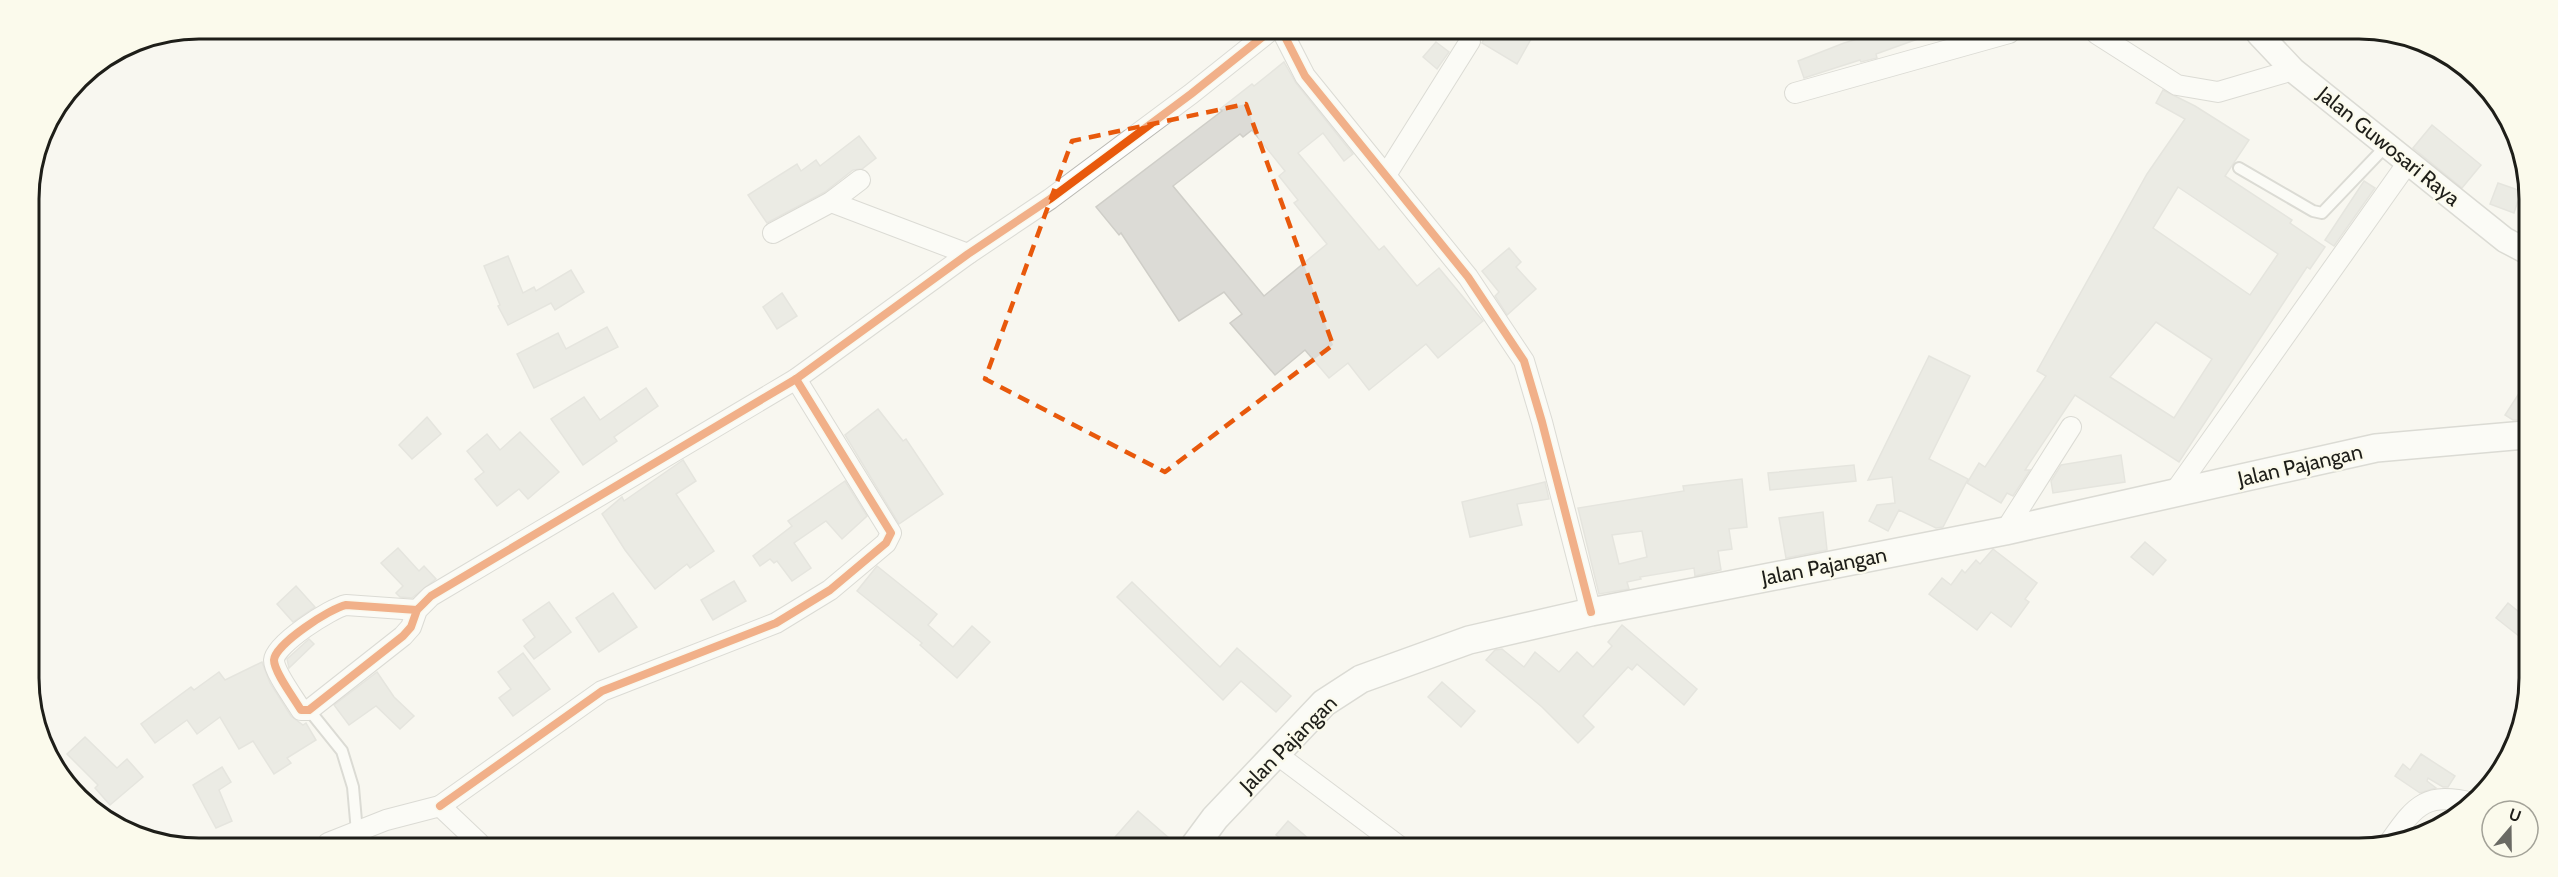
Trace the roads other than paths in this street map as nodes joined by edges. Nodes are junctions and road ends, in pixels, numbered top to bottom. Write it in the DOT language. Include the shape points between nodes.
graph roads {
  1 [pos="1260,39"];
  2 [pos="1286,39"];
  3 [pos="1988,39"];
  4 [pos="2105,39"];
  5 [pos="2264,39"];
  6 [pos="1470,41"];
  7 [pos="2293,70"];
  8 [pos="1795,93"];
  9 [pos="2388,145"];
  10 [pos="2409,161"];
  11 [pos="2239,168"];
  12 [pos="1386,176"];
  13 [pos="860,180"];
  14 [pos="831,202"];
  15 [pos="773,233"];
  16 [pos="2519,247"];
  17 [pos="968,254"];
  18 [pos="796,379"];
  19 [pos="2071,427"];
  20 [pos="2519,436"];
  21 [pos="2173,494"];
  22 [pos="2006,531"];
  23 [pos="417,610"];
  24 [pos="1591,612"];
  25 [pos="309,710"];
  26 [pos="1275,753"];
  27 [pos="2461,801"];
  28 [pos="441,806"];
  29 [pos="357,832"];
  30 [pos="2395,834"];
  31 [pos="341,838"];
  32 [pos="474,838"];
  33 [pos="1200,838"];
  34 [pos="1388,838"];
  1 -- 17 [label="street" via="1050,199"];
  2 -- 12 [label="street" via="1305,76"];
  3 -- 8 [label="street"];
  4 -- 7 [label="street" via="2177,85 2218,92"];
  5 -- 7 [label="street, Jalan Guwosari Raya"];
  6 -- 12 [label="street"];
  7 -- 9 [label="street, Jalan Guwosari Raya"];
  9 -- 10 [label="street, Jalan Guwosari Raya"];
  9 -- 11 [label="lane" via="2322,213"];
  10 -- 16 [label="street, Jalan Guwosari Raya"];
  10 -- 21 [label="street"];
  12 -- 24 [label="street" via="1468,277 1524,362"];
  13 -- 14 [label="street"];
  14 -- 15 [label="street"];
  14 -- 17 [label="street"];
  17 -- 18 [label="street"];
  18 -- 23 [label="street" via="431,596"];
  18 -- 28 [label="street" via="891,533 886,543 830,590 776,623 602,691"];
  19 -- 22 [label="street"];
  20 -- 21 [label="main road, Jalan Pajangan" via="2376,448"];
  21 -- 22 [label="main road, Jalan Pajangan"];
  22 -- 24 [label="main road, Jalan Pajangan"];
  23 -- 25 [label="street" via="403,636"];
  23 -- 25 [label="street" via="346,605 335,608 281,648 274,659 275,667 300,710"];
  24 -- 26 [label="main road, Jalan Pajangan" via="1469,640 1361,679 1324,703"];
  25 -- 29 [label="lane" via="342,751 353,787"];
  26 -- 33 [label="main road, Jalan Pajangan"];
  26 -- 34 [label="street"];
  27 -- 30 [label="street" via="2441,798 2422,804"];
  28 -- 29 [label="street"];
  28 -- 32 [label="street"];
  29 -- 31 [label="street"];
}
